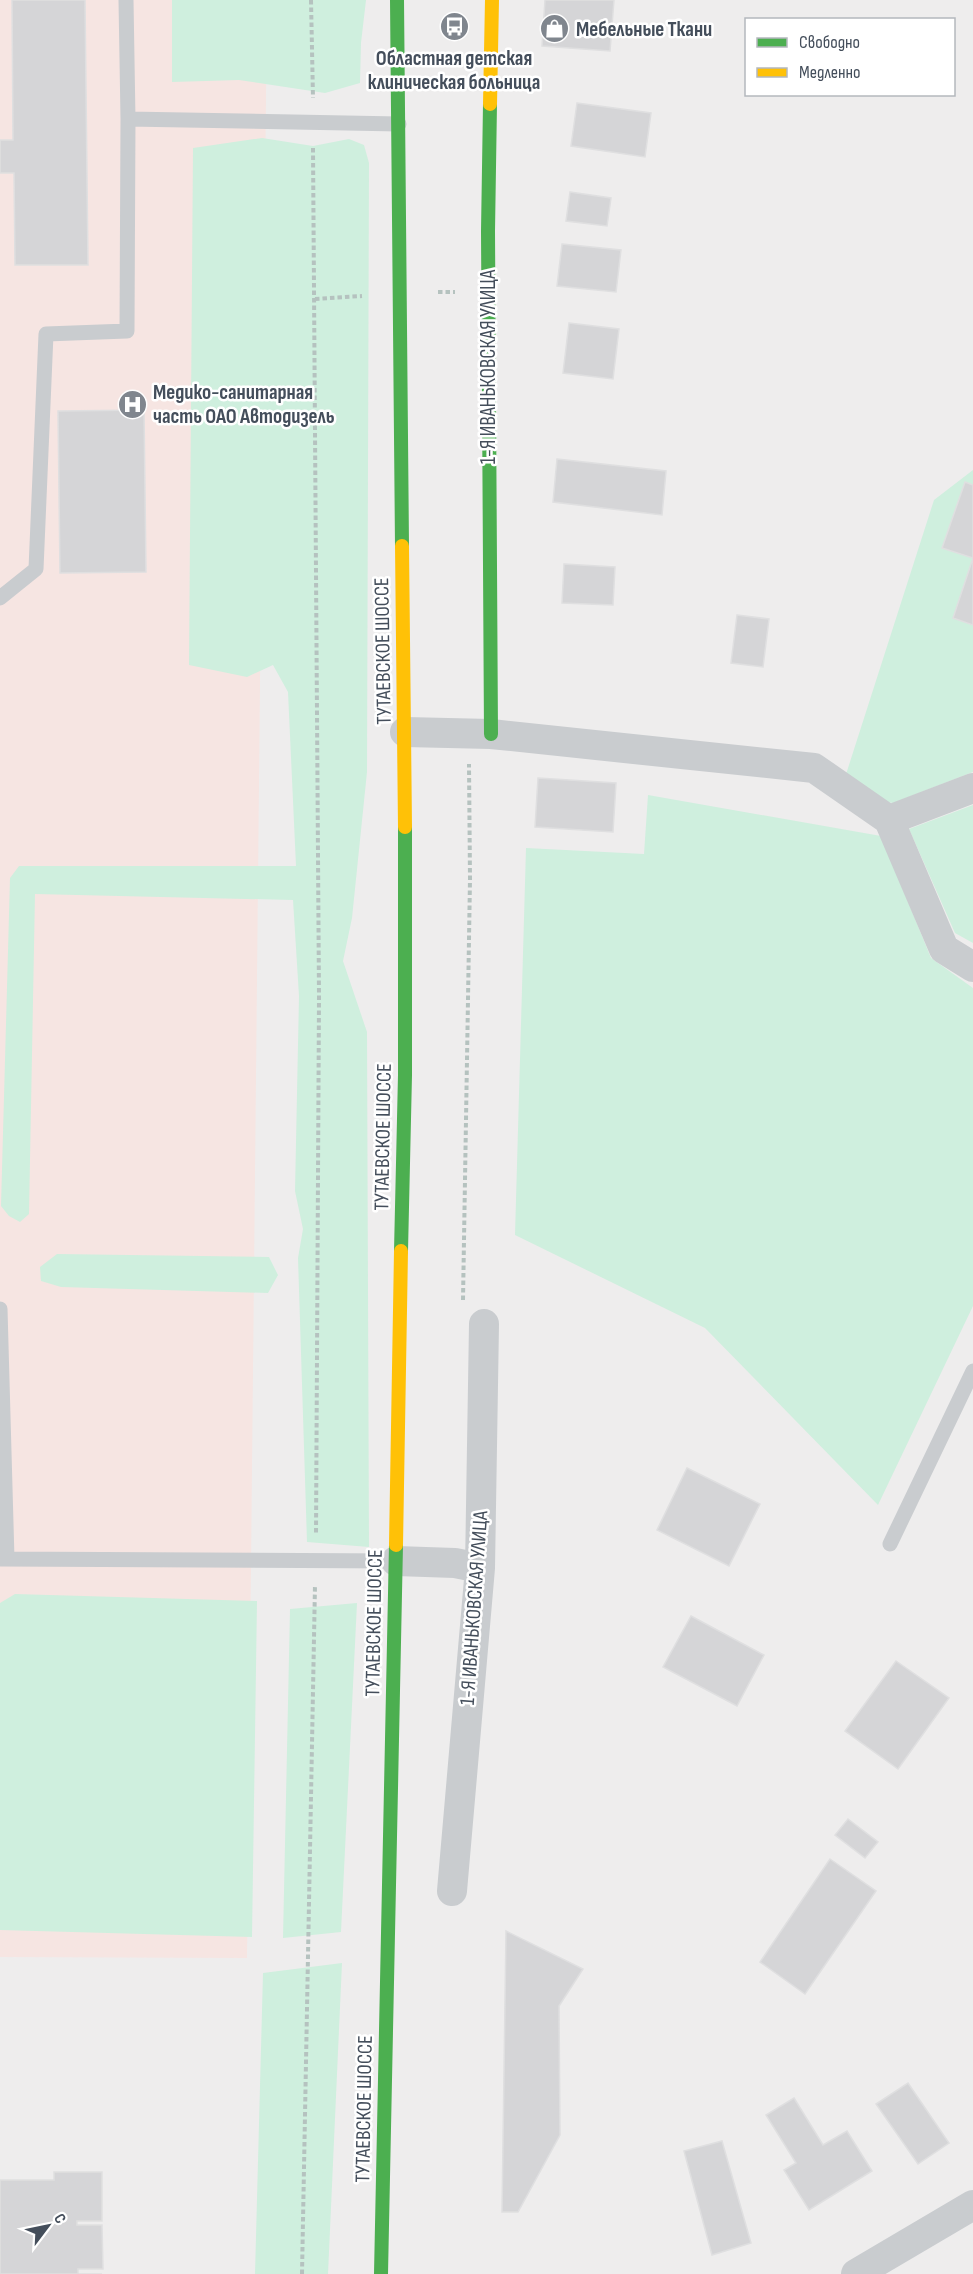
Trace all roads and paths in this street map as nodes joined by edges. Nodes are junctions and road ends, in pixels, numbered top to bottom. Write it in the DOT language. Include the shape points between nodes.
graph roads {
  1 [pos="126,0"];
  2 [pos="311,0"];
  3 [pos="397,0"];
  4 [pos="492,0"];
  5 [pos="128,119"];
  6 [pos="313,123"];
  7 [pos="399,124"];
  8 [pos="362,296"];
  9 [pos="315,299"];
  10 [pos="0,597"];
  11 [pos="405,732"];
  12 [pos="491,734"];
  13 [pos="973,788"];
  14 [pos="890,820"];
  15 [pos="973,967"];
  16 [pos="0,1309"];
  17 [pos="484,1324"];
  18 [pos="973,1371"];
  19 [pos="890,1544"];
  20 [pos="3,1559"];
  21 [pos="316,1560"];
  22 [pos="396,1561"];
  23 [pos="480,1568"];
  24 [pos="452,1891"];
  25 [pos="973,2205"];
  26 [pos="302,2274"];
  27 [pos="381,2274"];
  28 [pos="856,2274"];
  1 -- 5 [label="lane"];
  2 -- 6 [label="path"];
  3 -- 7 [label="main road, ТУТАЕВСКОЕ ШОССЕ"];
  4 -- 12 [label="main road, 1-Я ИВАНЬКОВСКАЯ УЛИЦА" via="488,231"];
  5 -- 6 [label="lane"];
  5 -- 10 [label="lane" via="127,331 46,334 36,569"];
  6 -- 7 [label="lane"];
  6 -- 9 [label="path"];
  7 -- 11 [label="main road, ТУТАЕВСКОЕ ШОССЕ"];
  8 -- 9 [label="path"];
  9 -- 21 [label="path" via="320,997"];
  11 -- 12 [label="street"];
  11 -- 22 [label="main road, ТУТАЕВСКОЕ ШОССЕ" via="405,1075"];
  12 -- 14 [label="street" via="814,768"];
  13 -- 14 [label="street"];
  14 -- 15 [label="street" via="944,949"];
  16 -- 20 [label="lane"];
  17 -- 23 [label="street, 1-Я ИВАНЬКОВСКАЯ УЛИЦА"];
  18 -- 19 [label="lane"];
  20 -- 21 [label="lane"];
  21 -- 22 [label="lane"];
  21 -- 26 [label="path"];
  22 -- 23 [label="street"];
  22 -- 27 [label="main road, ТУТАЕВСКОЕ ШОССЕ"];
  23 -- 24 [label="street, 1-Я ИВАНЬКОВСКАЯ УЛИЦА"];
  25 -- 28 [label="street"];
}
